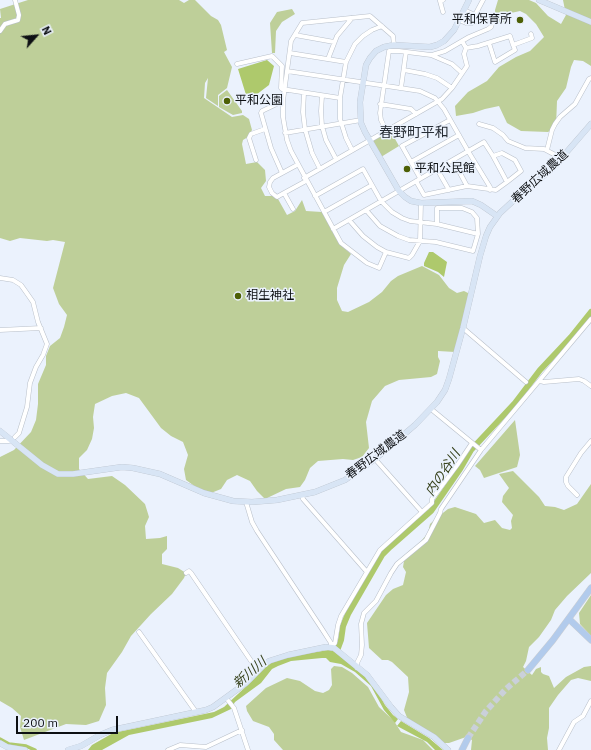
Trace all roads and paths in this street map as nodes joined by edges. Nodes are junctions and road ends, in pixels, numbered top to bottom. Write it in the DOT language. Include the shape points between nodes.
graph roads {
  1 [pos="15,0"];
  2 [pos="443,0"];
  3 [pos="469,0"];
  4 [pos="483,0"];
  5 [pos="539,0"];
  6 [pos="552,0"];
  7 [pos="554,6"];
  8 [pos="464,10"];
  9 [pos="443,12"];
  10 [pos="352,18"];
  11 [pos="459,20"];
  12 [pos="591,22"];
  13 [pos="382,26"];
  14 [pos="0,31"];
  15 [pos="531,34"];
  16 [pos="295,35"];
  17 [pos="462,40"];
  18 [pos="334,42"];
  19 [pos="489,43"];
  20 [pos="394,45"];
  21 [pos="514,45"];
  22 [pos="466,48"];
  23 [pos="406,52"];
  24 [pos="290,53"];
  25 [pos="431,55"];
  26 [pos="328,59"];
  27 [pos="346,62"];
  28 [pos="237,64"];
  29 [pos="404,70"];
  30 [pos="287,71"];
  31 [pos="462,73"];
  32 [pos="591,78"];
  33 [pos="343,80"];
  34 [pos="363,82"];
  35 [pos="383,86"];
  36 [pos="401,88"];
  37 [pos="452,88"];
  38 [pos="284,90"];
  39 [pos="304,93"];
  40 [pos="322,96"];
  41 [pos="340,98"];
  42 [pos="283,101"];
  43 [pos="438,101"];
  44 [pos="380,104"];
  45 [pos="416,114"];
  46 [pos="361,120"];
  47 [pos="450,120"];
  48 [pos="341,123"];
  49 [pos="479,124"];
  50 [pos="322,126"];
  51 [pos="591,126"];
  52 [pos="265,129"];
  53 [pos="305,129"];
  54 [pos="386,130"];
  55 [pos="285,133"];
  56 [pos="459,135"];
  57 [pos="369,140"];
  58 [pos="352,150"];
  59 [pos="547,150"];
  60 [pos="468,151"];
  61 [pos="492,156"];
  62 [pos="562,158"];
  63 [pos="256,160"];
  64 [pos="336,160"];
  65 [pos="453,160"];
  66 [pos="411,162"];
  67 [pos="297,165"];
  68 [pos="320,169"];
  69 [pos="437,169"];
  70 [pos="282,173"];
  71 [pos="420,178"];
  72 [pos="305,179"];
  73 [pos="416,181"];
  74 [pos="508,182"];
  75 [pos="372,185"];
  76 [pos="467,186"];
  77 [pos="449,190"];
  78 [pos="490,190"];
  79 [pos="398,191"];
  80 [pos="284,193"];
  81 [pos="315,196"];
  82 [pos="381,201"];
  83 [pos="421,203"];
  84 [pos="293,209"];
  85 [pos="366,210"];
  86 [pos="324,212"];
  87 [pos="497,216"];
  88 [pos="349,220"];
  89 [pos="420,222"];
  90 [pos="437,224"];
  91 [pos="333,229"];
  92 [pos="478,234"];
  93 [pos="420,241"];
  94 [pos="386,252"];
  95 [pos="0,278"];
  96 [pos="591,319"];
  97 [pos="41,328"];
  98 [pos="463,328"];
  99 [pos="0,330"];
  100 [pos="540,381"];
  101 [pos="526,382"];
  102 [pos="591,386"];
  103 [pos="432,409"];
  104 [pos="0,430"];
  105 [pos="15,438"];
  106 [pos="0,441"];
  107 [pos="9,441"];
  108 [pos="591,441"];
  109 [pos="472,443"];
  110 [pos="480,450"];
  111 [pos="375,459"];
  112 [pos="302,495"];
  113 [pos="577,495"];
  114 [pos="246,502"];
  115 [pos="422,512"];
  116 [pos="367,572"];
  117 [pos="186,573"];
  118 [pos="591,588"];
  119 [pos="569,619"];
  120 [pos="139,632"];
  121 [pos="591,640"];
  122 [pos="333,648"];
  123 [pos="357,668"];
  124 [pos="528,670"];
  125 [pos="258,671"];
  126 [pos="227,699"];
  127 [pos="591,701"];
  128 [pos="196,712"];
  129 [pos="242,730"];
  130 [pos="468,738"];
  131 [pos="0,743"];
  132 [pos="174,749"];
  133 [pos="25,750"];
  134 [pos="68,750"];
  135 [pos="168,750"];
  136 [pos="248,750"];
  137 [pos="448,750"];
  138 [pos="462,750"];
  139 [pos="559,750"];
  1 -- 14 [label="street" via="18,20 4,24"];
  2 -- 9 [label="street" via="440,1"];
  3 -- 8 [label="street"];
  4 -- 8 [label="street" via="475,15"];
  5 -- 7 [label="street"];
  6 -- 7 [label="street"];
  7 -- 12 [label="street"];
  8 -- 11 [label="street"];
  10 -- 13 [label="street" via="370,16"];
  10 -- 16 [label="street" via="302,23"];
  10 -- 18 [label="street"];
  11 -- 17 [label="street" via="472,23 490,16 493,21 488,29"];
  11 -- 20 [label="street" via="449,37 437,45"];
  13 -- 20 [label="street" via="394,36"];
  13 -- 27 [label="street" via="363,36"];
  15 -- 21 [label="street" via="532,38"];
  16 -- 18 [label="street"];
  16 -- 24 [label="street"];
  17 -- 22 [label="street"];
  17 -- 25 [label="street" via="445,51"];
  18 -- 26 [label="street"];
  19 -- 21 [label="street" via="510,36"];
  19 -- 21 [label="street" via="495,62 515,50"];
  19 -- 22 [label="street"];
  20 -- 34 [label="street" via="384,46 370,58"];
  22 -- 31 [label="street" via="464,54 467,66"];
  23 -- 25 [label="street"];
  23 -- 29 [label="street"];
  23 -- 35 [label="street" via="389,51"];
  24 -- 26 [label="street"];
  24 -- 30 [label="street"];
  25 -- 31 [label="street" via="452,64"];
  26 -- 27 [label="street"];
  27 -- 33 [label="street"];
  28 -- 38 [label="street" via="272,56 282,66 281,88"];
  29 -- 36 [label="street"];
  29 -- 37 [label="street" via="437,78"];
  30 -- 33 [label="street"];
  30 -- 38 [label="street"];
  31 -- 37 [label="street"];
  32 -- 59 [label="street" via="575,104 555,124"];
  33 -- 34 [label="street"];
  33 -- 41 [label="street"];
  34 -- 35 [label="street"];
  34 -- 46 [label="street"];
  35 -- 36 [label="street"];
  35 -- 44 [label="street"];
  36 -- 43 [label="street" via="429,94"];
  37 -- 43 [label="street"];
  38 -- 39 [label="street"];
  38 -- 42 [label="street"];
  39 -- 40 [label="street"];
  39 -- 53 [label="street"];
  40 -- 41 [label="street"];
  40 -- 50 [label="street"];
  41 -- 48 [label="street"];
  42 -- 52 [label="street" via="262,111"];
  42 -- 55 [label="street"];
  43 -- 45 [label="street"];
  43 -- 47 [label="street"];
  44 -- 45 [label="street" via="411,109"];
  44 -- 54 [label="street" via="381,120"];
  45 -- 54 [label="street"];
  46 -- 48 [label="street"];
  46 -- 57 [label="street"];
  47 -- 56 [label="street"];
  47 -- 66 [label="street" via="402,146"];
  48 -- 50 [label="street"];
  48 -- 58 [label="street"];
  49 -- 59 [label="street" via="493,128 508,141 526,148"];
  50 -- 53 [label="street"];
  50 -- 64 [label="street"];
  51 -- 62 [label="street, 春野広域農道"];
  52 -- 63 [label="street" via="251,134 249,138"];
  52 -- 70 [label="street"];
  53 -- 55 [label="street"];
  53 -- 68 [label="street"];
  54 -- 57 [label="street"];
  55 -- 67 [label="street"];
  56 -- 60 [label="street"];
  56 -- 66 [label="street"];
  57 -- 58 [label="street"];
  57 -- 79 [label="street"];
  58 -- 64 [label="street"];
  59 -- 62 [label="street"];
  60 -- 61 [label="street" via="484,142"];
  60 -- 65 [label="street"];
  60 -- 78 [label="street"];
  61 -- 74 [label="street"];
  61 -- 74 [label="street" via="502,153 515,160 521,171"];
  62 -- 87 [label="street, 春野広域農道"];
  64 -- 68 [label="street"];
  65 -- 69 [label="street"];
  65 -- 76 [label="street"];
  66 -- 71 [label="street"];
  67 -- 70 [label="street"];
  67 -- 72 [label="street"];
  68 -- 72 [label="street"];
  69 -- 71 [label="street"];
  69 -- 77 [label="street"];
  70 -- 80 [label="street" via="273,178 269,187 277,197"];
  71 -- 73 [label="street"];
  72 -- 80 [label="street"];
  72 -- 81 [label="street"];
  73 -- 77 [label="street" via="424,195"];
  73 -- 79 [label="street"];
  74 -- 78 [label="street" via="496,190"];
  75 -- 81 [label="street" via="363,169"];
  75 -- 82 [label="street"];
  75 -- 86 [label="street"];
  76 -- 77 [label="street"];
  76 -- 78 [label="street"];
  79 -- 82 [label="street"];
  79 -- 83 [label="street" via="411,201"];
  80 -- 84 [label="street"];
  81 -- 86 [label="street"];
  82 -- 85 [label="street"];
  82 -- 89 [label="street" via="402,218"];
  83 -- 87 [label="street" via="472,201 482,204"];
  83 -- 89 [label="street"];
  85 -- 88 [label="street"];
  85 -- 93 [label="street" via="380,226 390,232 409,240"];
  86 -- 91 [label="street"];
  87 -- 98 [label="street, 春野広域農道" via="484,244"];
  88 -- 91 [label="street"];
  88 -- 94 [label="street" via="363,236"];
  89 -- 90 [label="street"];
  89 -- 93 [label="street"];
  90 -- 92 [label="street"];
  90 -- 92 [label="street" via="437,208 462,208 472,212 477,218"];
  91 -- 94 [label="street" via="341,243 367,263 379,268"];
  92 -- 93 [label="street" via="473,251"];
  93 -- 94 [label="street" via="409,258"];
  95 -- 97 [label="street" via="13,280 21,285 33,302"];
  96 -- 100 [label="street"];
  97 -- 99 [label="street"];
  97 -- 105 [label="street" via="47,344 30,383 27,407"];
  98 -- 101 [label="street"];
  98 -- 103 [label="street, 春野広域農道" via="450,379"];
  100 -- 102 [label="street" via="579,379"];
  100 -- 110 [label="street"];
  103 -- 109 [label="street"];
  103 -- 111 [label="street, 春野広域農道"];
  104 -- 114 [label="street, 春野広域農道" via="42,465 58,474 133,468 160,474 216,497"];
  106 -- 107 [label="street"];
  108 -- 113 [label="street" via="566,477 568,486"];
  109 -- 110 [label="street"];
  109 -- 115 [label="street" via="432,499 433,503"];
  110 -- 123 [label="street" via="440,508 440,513 426,540 397,564 376,601 364,613 361,624 361,655"];
  111 -- 112 [label="street, 春野広域農道" via="345,480"];
  111 -- 115 [label="street"];
  112 -- 114 [label="street, 春野広域農道"];
  112 -- 116 [label="street"];
  114 -- 122 [label="street" via="257,532"];
  115 -- 116 [label="street" via="384,545"];
  116 -- 122 [label="street" via="341,616"];
  117 -- 125 [label="street" via="192,573"];
  118 -- 119 [label="main road"];
  119 -- 121 [label="main road"];
  119 -- 124 [label="main road"];
  120 -- 128 [label="street"];
  122 -- 123 [label="street"];
  122 -- 125 [label="street" via="321,648 278,658"];
  123 -- 137 [label="street" via="370,679 395,712 434,737"];
  125 -- 126 [label="street"];
  126 -- 128 [label="street"];
  126 -- 129 [label="street" via="234,708"];
  127 -- 139 [label="street" via="583,716 574,722"];
  128 -- 134 [label="street" via="112,730"];
  129 -- 132 [label="street" via="206,747 180,745"];
  129 -- 136 [label="street"];
  130 -- 138 [label="main road"];
  131 -- 133 [label="street"];
  132 -- 135 [label="street"];
}
